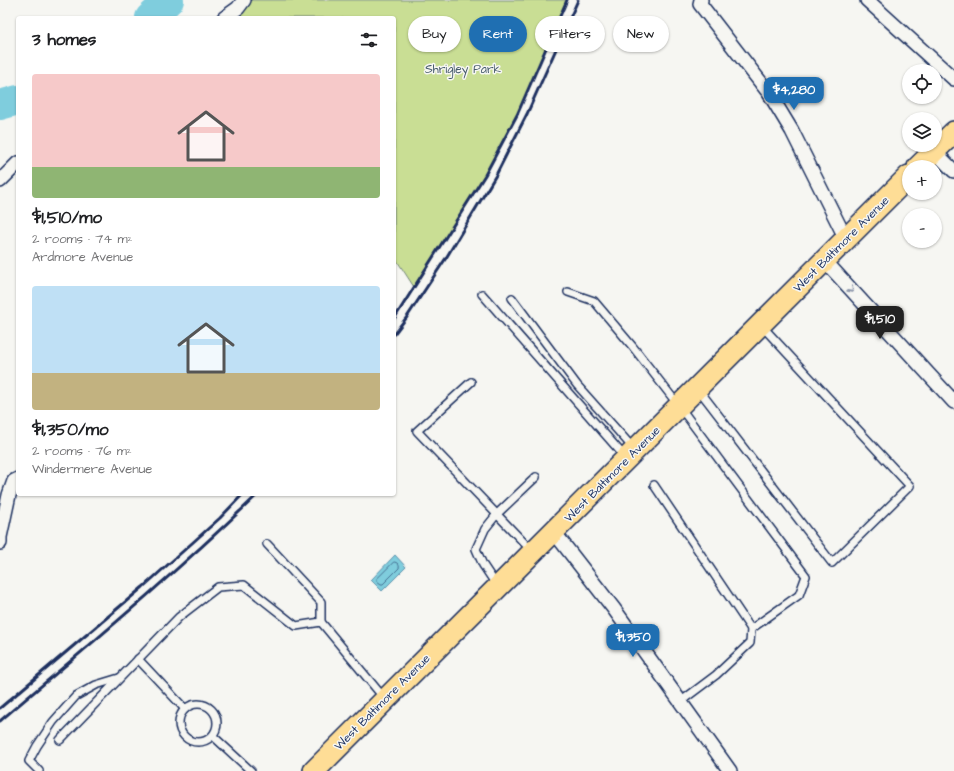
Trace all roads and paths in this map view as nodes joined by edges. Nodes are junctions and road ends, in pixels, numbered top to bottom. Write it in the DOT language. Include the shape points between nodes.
graph roads {
  1 [pos="244,0"];
  2 [pos="701,0"];
  3 [pos="867,0"];
  4 [pos="227,16"];
  5 [pos="954,79"];
  6 [pos="954,132"];
  7 [pos="942,143"];
  8 [pos="932,152"];
  9 [pos="936,152"];
  10 [pos="925,160"];
  11 [pos="16,165"];
  12 [pos="954,171"];
  13 [pos="0,181"];
  14 [pos="902,183"];
  15 [pos="846,238"];
  16 [pos="825,261"];
  17 [pos="568,292"];
  18 [pos="482,294"];
  19 [pos="512,298"];
  20 [pos="761,325"];
  21 [pos="471,382"];
  22 [pos="698,388"];
  23 [pos="954,402"];
  24 [pos="679,406"];
  25 [pos="631,455"];
  26 [pos="536,476"];
  27 [pos="16,480"];
  28 [pos="654,485"];
  29 [pos="497,514"];
  30 [pos="554,532"];
  31 [pos="0,543"];
  32 [pos="267,544"];
  33 [pos="534,552"];
  34 [pos="498,588"];
  35 [pos="321,622"];
  36 [pos="751,629"];
  37 [pos="138,659"];
  38 [pos="120,677"];
  39 [pos="386,700"];
  40 [pos="680,702"];
  41 [pos="185,709"];
  42 [pos="213,736"];
  43 [pos="60,740"];
  44 [pos="725,769"];
  45 [pos="39,771"];
  46 [pos="251,771"];
  47 [pos="314,771"];
  1 -- 4 [label="street"];
  2 -- 15 [label="street" via="700,4 769,93 792,131"];
  3 -- 5 [label="street"];
  6 -- 7 [label="main road"];
  8 -- 10 [label="main road"];
  9 -- 12 [label="street"];
  11 -- 13 [label="street"];
  14 -- 15 [label="main road, West Baltimore Avenue"];
  15 -- 16 [label="main road, West Baltimore Avenue"];
  16 -- 20 [label="main road, West Baltimore Avenue"];
  16 -- 23 [label="street, one-way"];
  17 -- 24 [label="lane" via="594,301 634,347"];
  18 -- 25 [label="lane"];
  19 -- 25 [label="lane"];
  20 -- 22 [label="main road, West Baltimore Avenue"];
  20 -- 22 [label="lane" via="910,486 832,563"];
  21 -- 29 [label="lane" via="417,431"];
  22 -- 24 [label="main road, West Baltimore Avenue"];
  24 -- 25 [label="main road, West Baltimore Avenue"];
  24 -- 36 [label="lane" via="806,576 799,595"];
  25 -- 30 [label="main road, West Baltimore Avenue"];
  26 -- 29 [label="lane"];
  27 -- 31 [label="street" via="9,495"];
  28 -- 36 [label="lane"];
  29 -- 33 [label="lane"];
  29 -- 34 [label="lane" via="485,529 476,549"];
  30 -- 33 [label="main road, West Baltimore Avenue"];
  30 -- 40 [label="street" via="614,609"];
  32 -- 35 [label="lane" via="321,602"];
  33 -- 34 [label="main road, West Baltimore Avenue"];
  34 -- 39 [label="main road, West Baltimore Avenue"];
  35 -- 37 [label="lane" via="296,626 244,585 218,587 179,617"];
  35 -- 39 [label="lane"];
  36 -- 40 [label="lane" via="750,643"];
  37 -- 38 [label="lane"];
  37 -- 41 [label="lane"];
  38 -- 43 [label="lane"];
  38 -- 45 [label="lane" via="96,684 76,696 53,722 29,761"];
  39 -- 47 [label="main road, West Baltimore Avenue"];
  40 -- 44 [label="street"];
  41 -- 42 [label="lane" via="198,704 210,708 218,720 218,727"];
  41 -- 42 [label="lane" via="181,714 179,728 186,739 199,743"];
  42 -- 46 [label="lane"];
}
